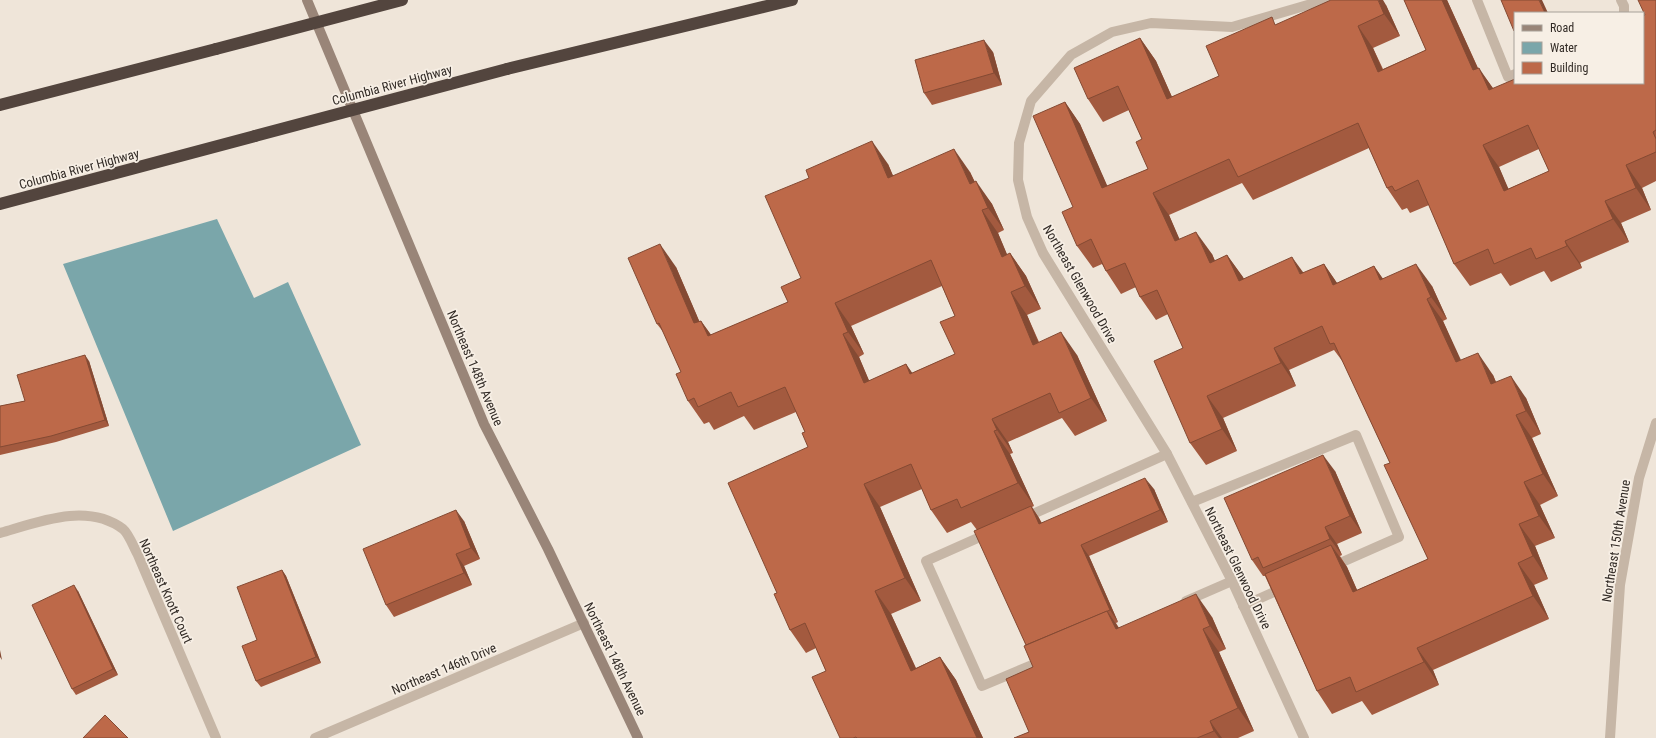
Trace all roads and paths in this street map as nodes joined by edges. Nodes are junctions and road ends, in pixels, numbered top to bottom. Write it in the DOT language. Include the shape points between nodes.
graph roads {
  1 [pos="307,0"];
  2 [pos="402,0"];
  3 [pos="792,0"];
  4 [pos="1325,0"];
  5 [pos="1477,0"];
  6 [pos="1621,0"];
  7 [pos="1624,12"];
  8 [pos="1514,74"];
  9 [pos="0,105"];
  10 [pos="0,204"];
  11 [pos="1656,423"];
  12 [pos="1167,454"];
  13 [pos="1192,502"];
  14 [pos="1014,522"];
  15 [pos="999,529"];
  16 [pos="0,532"];
  17 [pos="1321,571"];
  18 [pos="1232,581"];
  19 [pos="1293,584"];
  20 [pos="1173,606"];
  21 [pos="1243,606"];
  22 [pos="584,623"];
  23 [pos="1055,655"];
  24 [pos="216,738"];
  25 [pos="315,738"];
  26 [pos="638,738"];
  27 [pos="1304,738"];
  28 [pos="1610,738"];
  1 -- 22 [label="main road, Northeast 148th Avenue" via="482,417"];
  2 -- 9 [label="highway, bridge"];
  3 -- 10 [label="highway, Columbia River Highway, bridge" via="507,68"];
  4 -- 12 [label="street, Northeast Glenwood Drive" via="1232,27 1151,23 1112,32 1070,55 1031,101 1019,143 1018,180 1027,217 1043,253"];
  5 -- 8 [label="street" via="1508,77"];
  6 -- 7 [label="street"];
  11 -- 28 [label="street, Northeast 150th Avenue" via="1639,478 1620,585"];
  12 -- 13 [label="street, Northeast Glenwood Drive"];
  12 -- 14 [label="street"];
  13 -- 17 [label="street" via="1356,435 1399,537"];
  13 -- 18 [label="street, Northeast Glenwood Drive"];
  15 -- 23 [label="street" via="926,561 929,568 982,686"];
  16 -- 24 [label="street, Northeast Knott Court" via="75,514 101,517 124,529 138,555"];
  18 -- 20 [label="street"];
  18 -- 21 [label="street, Northeast Glenwood Drive"];
  19 -- 21 [label="street"];
  21 -- 27 [label="street, Northeast Glenwood Drive"];
  22 -- 25 [label="street, Northeast 146th Drive"];
  22 -- 26 [label="main road, Northeast 148th Avenue"];
}
